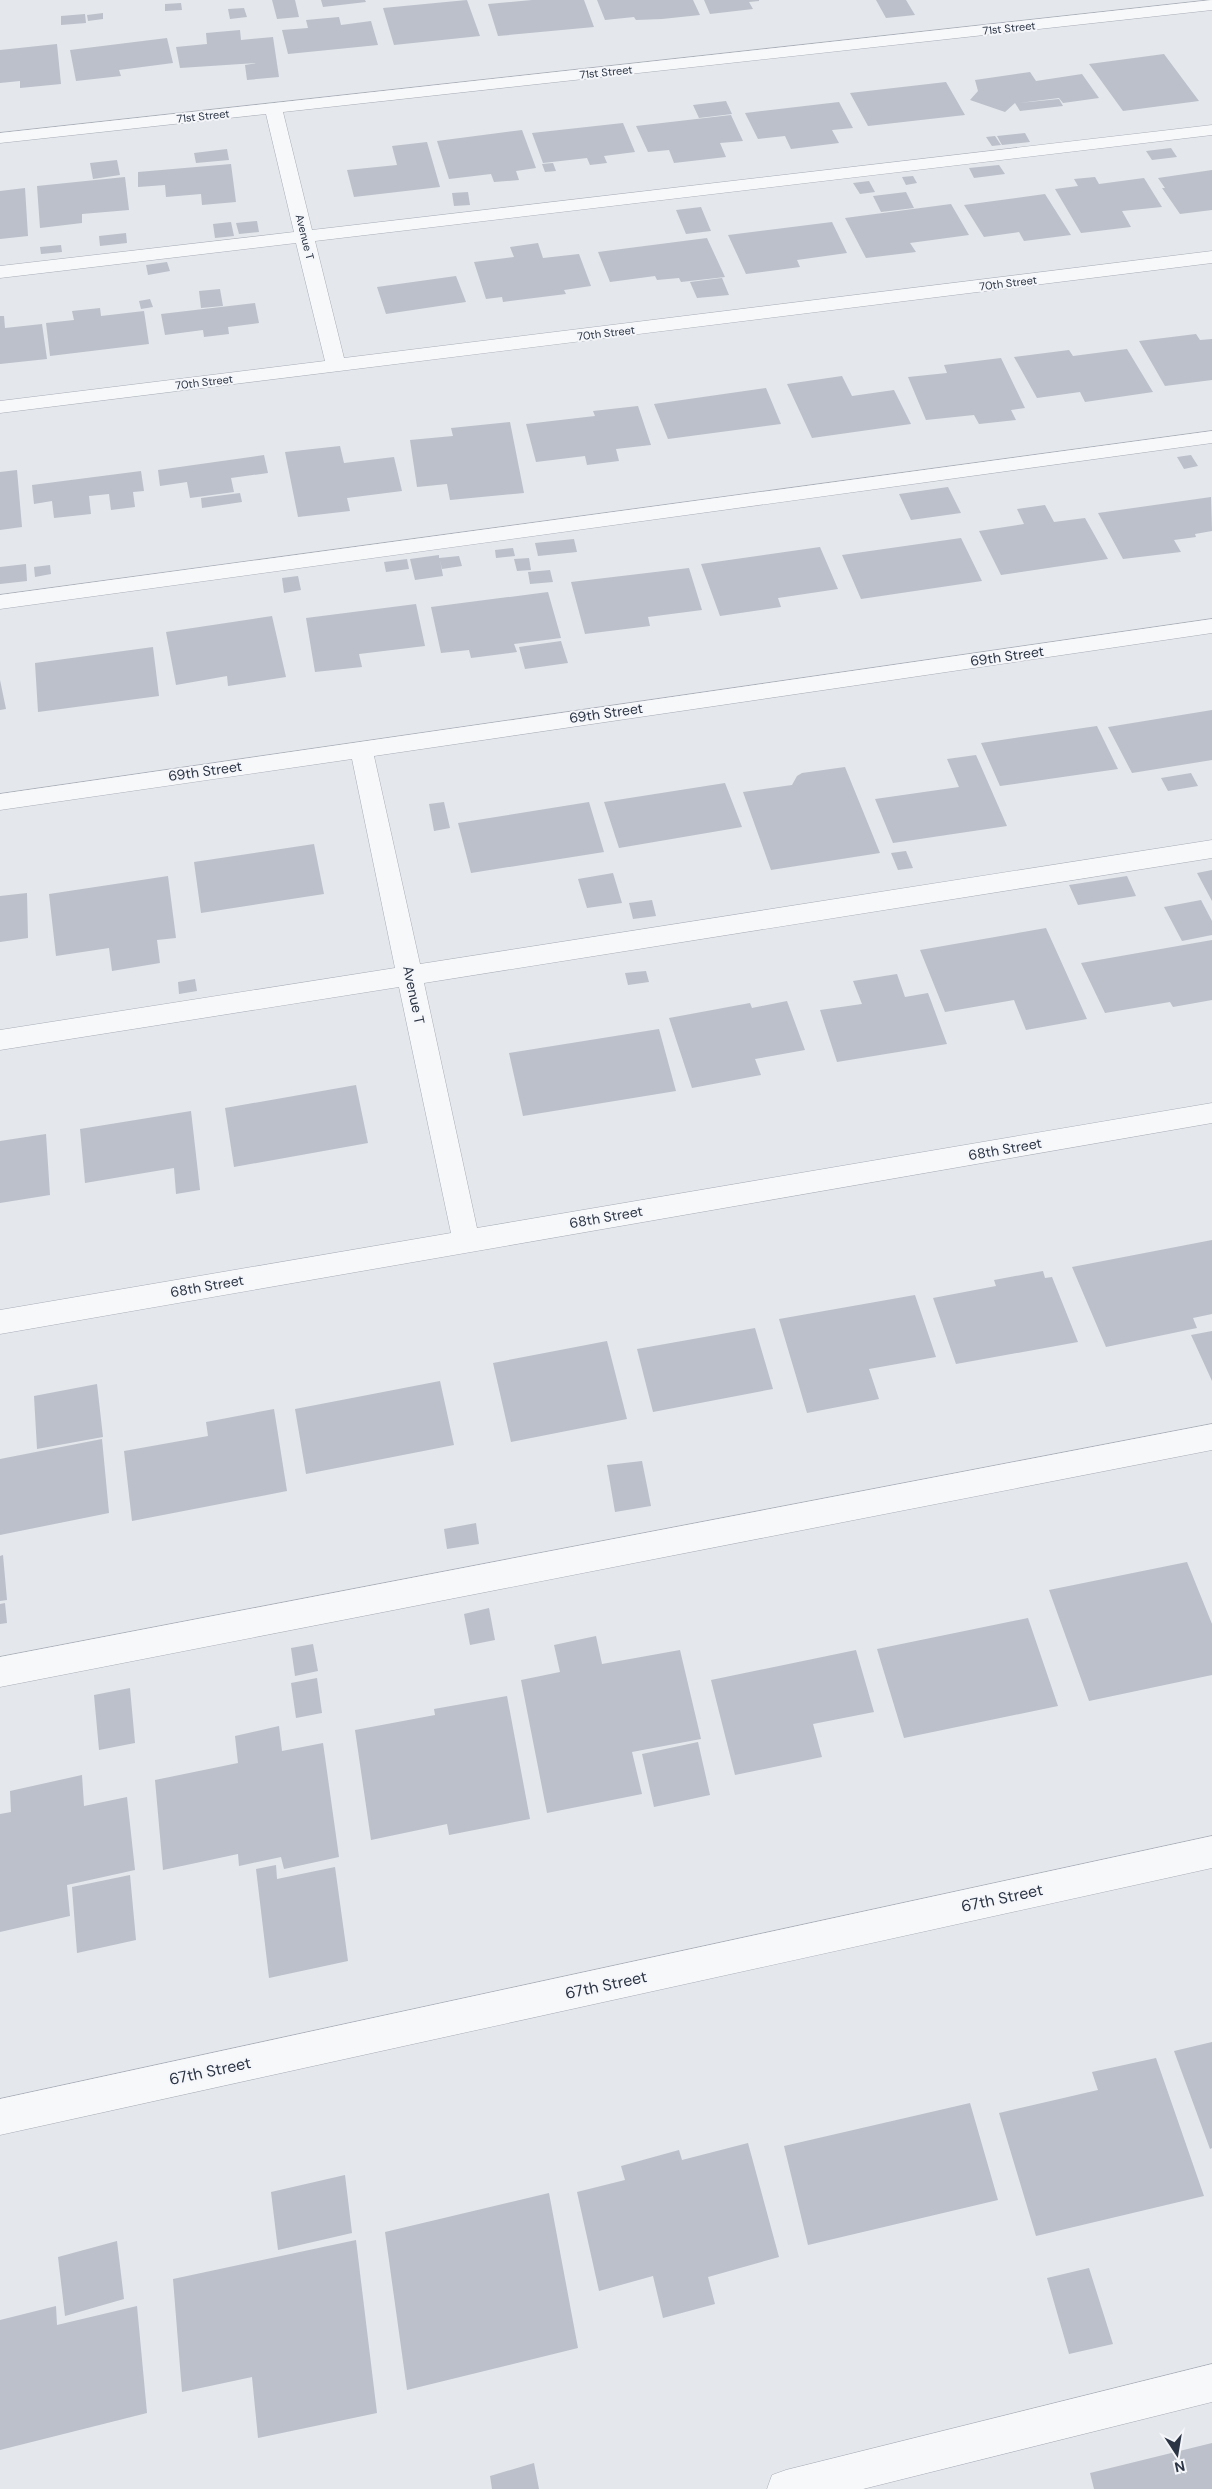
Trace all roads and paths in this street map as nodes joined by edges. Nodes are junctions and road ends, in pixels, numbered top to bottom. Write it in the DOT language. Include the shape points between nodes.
graph roads {
  1 [pos="1203,8"];
  2 [pos="273,109"];
  3 [pos="1212,130"];
  4 [pos="0,138"];
  5 [pos="304,236"];
  6 [pos="1212,257"];
  7 [pos="0,272"];
  8 [pos="336,366"];
  9 [pos="0,407"];
  10 [pos="1212,437"];
  11 [pos="0,602"];
  12 [pos="1212,626"];
  13 [pos="361,748"];
  14 [pos="0,802"];
  15 [pos="1212,849"];
  16 [pos="410,975"];
  17 [pos="0,1040"];
  18 [pos="1212,1113"];
  19 [pos="466,1241"];
  20 [pos="0,1322"];
  21 [pos="1212,1437"];
  22 [pos="0,1672"];
  23 [pos="1212,1852"];
  24 [pos="0,2117"];
  25 [pos="1212,2383"];
  26 [pos="786,2489"];
  1 -- 2 [label="street, 71st Street"];
  2 -- 4 [label="street, 71st Street"];
  2 -- 5 [label="street, Avenue T"];
  3 -- 5 [label="street"];
  5 -- 7 [label="street"];
  5 -- 8 [label="street, Avenue T"];
  6 -- 8 [label="street, 70th Street"];
  8 -- 9 [label="street, 70th Street"];
  10 -- 11 [label="street"];
  12 -- 13 [label="street, 69th Street"];
  13 -- 14 [label="street, 69th Street"];
  13 -- 16 [label="street, Avenue T"];
  15 -- 16 [label="street"];
  16 -- 17 [label="street"];
  16 -- 19 [label="street, Avenue T"];
  18 -- 19 [label="street, 68th Street"];
  19 -- 20 [label="street, 68th Street"];
  21 -- 22 [label="street"];
  23 -- 24 [label="street, 67th Street"];
  25 -- 26 [label="street"];
}
